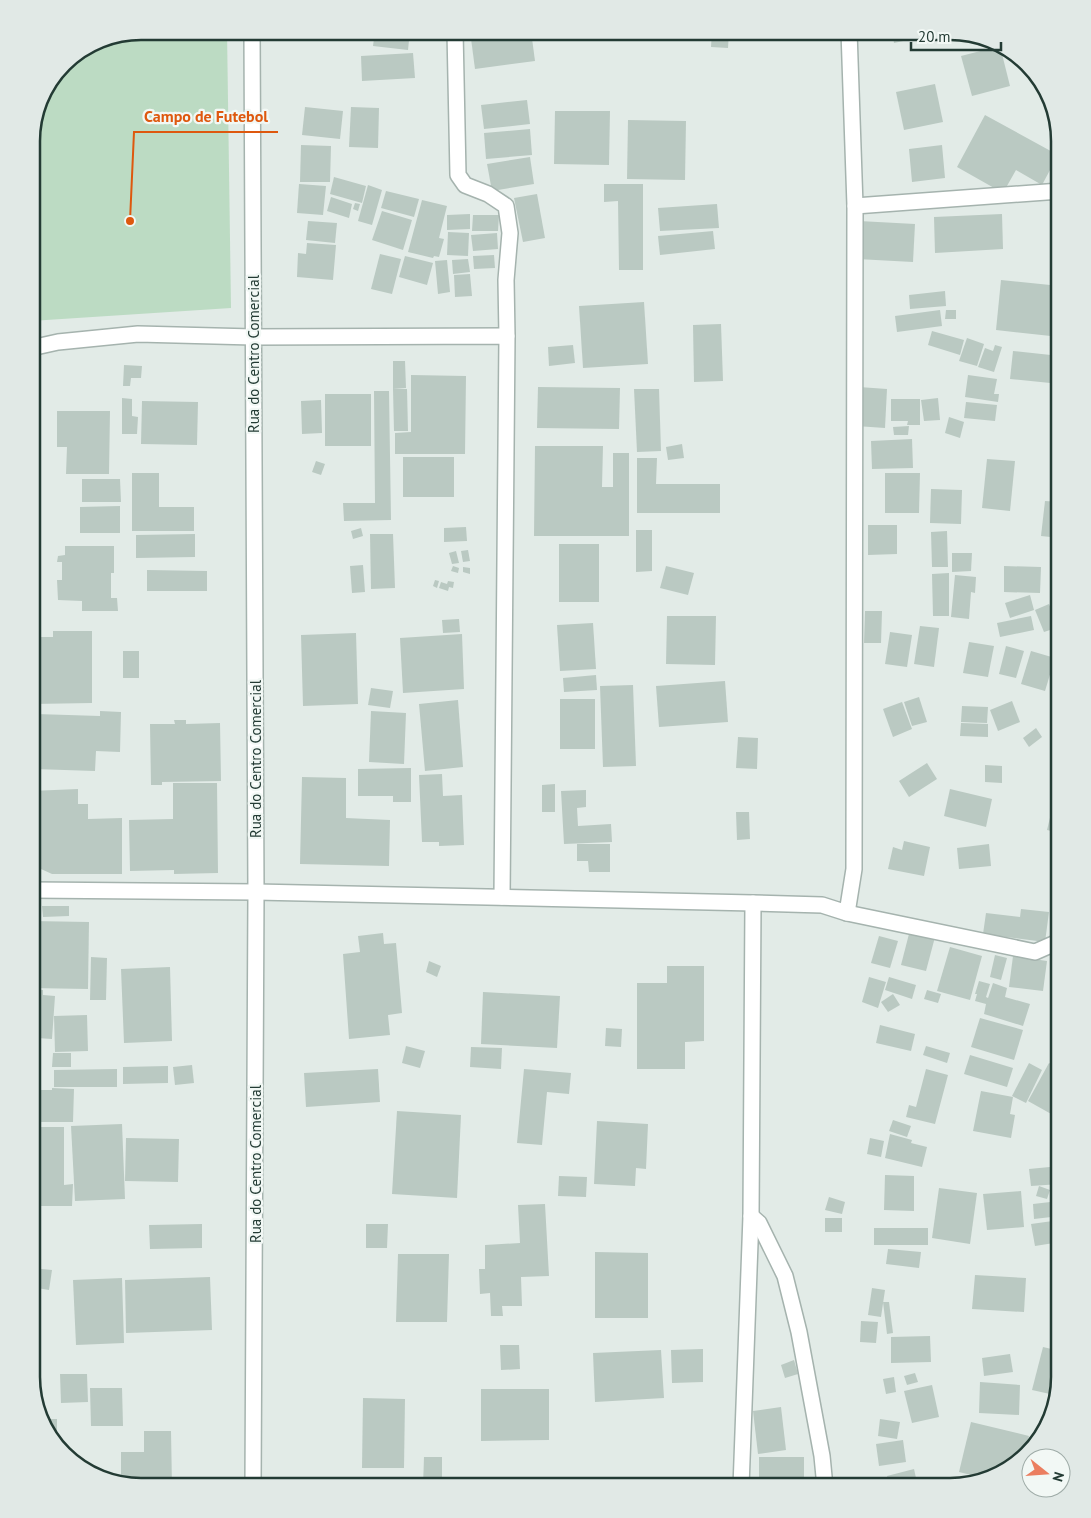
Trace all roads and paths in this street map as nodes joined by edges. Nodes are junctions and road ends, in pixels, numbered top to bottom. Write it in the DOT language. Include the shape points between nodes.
graph roads {
  1 [pos="252,40"];
  2 [pos="455,40"];
  3 [pos="849,40"];
  4 [pos="1051,192"];
  5 [pos="855,206"];
  6 [pos="507,336"];
  7 [pos="253,337"];
  8 [pos="40,346"];
  9 [pos="40,890"];
  10 [pos="256,892"];
  11 [pos="502,897"];
  12 [pos="753,903"];
  13 [pos="846,913"];
  14 [pos="1051,945"];
  15 [pos="751,1216"];
  16 [pos="254,1478"];
  17 [pos="740,1478"];
  18 [pos="824,1478"];
  1 -- 7 [label="street, Rua do Centro Comercial"];
  2 -- 6 [label="street" via="458,175 466,185 506,206 510,233 506,280"];
  3 -- 5 [label="street"];
  4 -- 5 [label="street"];
  5 -- 13 [label="street" via="854,869"];
  6 -- 7 [label="street"];
  6 -- 11 [label="street"];
  7 -- 8 [label="street" via="138,334"];
  7 -- 10 [label="street, Rua do Centro Comercial"];
  9 -- 10 [label="street"];
  10 -- 11 [label="street"];
  10 -- 16 [label="street, Rua do Centro Comercial"];
  11 -- 12 [label="street"];
  12 -- 13 [label="street" via="822,905"];
  12 -- 15 [label="street"];
  13 -- 14 [label="street" via="1035,952"];
  15 -- 17 [label="street"];
  15 -- 18 [label="street" via="759,1223 785,1276 800,1332"];
}
